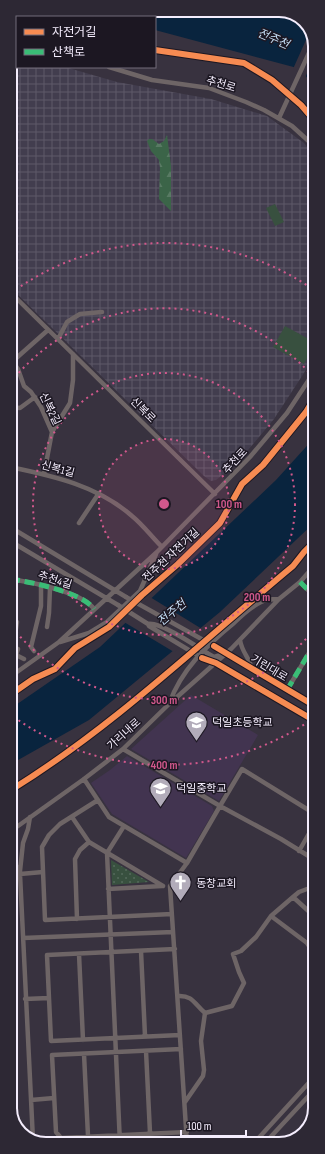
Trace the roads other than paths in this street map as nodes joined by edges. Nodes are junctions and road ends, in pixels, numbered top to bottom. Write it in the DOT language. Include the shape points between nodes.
graph roads {
  1 [pos="308,55"];
  2 [pos="112,68"];
  3 [pos="279,118"];
  4 [pos="308,141"];
  5 [pos="17,299"];
  6 [pos="102,312"];
  7 [pos="48,330"];
  8 [pos="58,338"];
  9 [pos="73,354"];
  10 [pos="17,355"];
  11 [pos="17,367"];
  12 [pos="308,381"];
  13 [pos="35,397"];
  14 [pos="17,408"];
  15 [pos="52,432"];
  16 [pos="17,468"];
  17 [pos="44,474"];
  18 [pos="99,493"];
  19 [pos="215,494"];
  20 [pos="79,523"];
  21 [pos="17,531"];
  22 [pos="17,545"];
  23 [pos="162,547"];
  24 [pos="157,552"];
  25 [pos="308,573"];
  26 [pos="17,580"];
  27 [pos="300,582"];
  28 [pos="41,585"];
  29 [pos="50,588"];
  30 [pos="116,590"];
  31 [pos="308,590"];
  32 [pos="107,598"];
  33 [pos="279,599"];
  34 [pos="94,609"];
  35 [pos="148,624"];
  36 [pos="46,627"];
  37 [pos="240,640"];
  38 [pos="59,642"];
  39 [pos="34,651"];
  40 [pos="226,654"];
  41 [pos="308,654"];
  42 [pos="17,656"];
  43 [pos="24,659"];
  44 [pos="216,663"];
  45 [pos="252,670"];
  46 [pos="17,672"];
  47 [pos="286,690"];
  48 [pos="308,702"];
  49 [pos="168,705"];
  50 [pos="308,717"];
  51 [pos="124,748"];
  52 [pos="84,779"];
  53 [pos="98,800"];
  54 [pos="220,806"];
  55 [pos="308,810"];
  56 [pos="30,817"];
  57 [pos="72,817"];
  58 [pos="17,826"];
  59 [pos="124,826"];
  60 [pos="308,835"];
  61 [pos="89,842"];
  62 [pos="299,851"];
  63 [pos="107,853"];
  64 [pos="308,856"];
  65 [pos="187,863"];
  66 [pos="17,866"];
  67 [pos="17,870"];
  68 [pos="20,872"];
  69 [pos="43,872"];
  70 [pos="163,886"];
  71 [pos="170,886"];
  72 [pos="108,889"];
  73 [pos="308,889"];
  74 [pos="293,897"];
  75 [pos="308,911"];
  76 [pos="172,914"];
  77 [pos="271,916"];
  78 [pos="109,917"];
  79 [pos="77,919"];
  80 [pos="173,932"];
  81 [pos="110,934"];
  82 [pos="23,938"];
  83 [pos="308,944"];
  84 [pos="174,949"];
  85 [pos="141,951"];
  86 [pos="110,952"];
  87 [pos="79,954"];
  88 [pos="178,996"];
  89 [pos="49,998"];
  90 [pos="25,999"];
  91 [pos="205,1013"];
  92 [pos="180,1035"];
  93 [pos="145,1036"];
  94 [pos="114,1038"];
  95 [pos="83,1040"];
  96 [pos="181,1049"];
  97 [pos="146,1051"];
  98 [pos="115,1052"];
  99 [pos="84,1054"];
  100 [pos="308,1084"];
  101 [pos="308,1097"];
  102 [pos="54,1098"];
  103 [pos="31,1100"];
  104 [pos="185,1102"];
  105 [pos="187,1132"];
  106 [pos="32,1133"];
  107 [pos="150,1133"];
  108 [pos="119,1134"];
  109 [pos="88,1136"];
  110 [pos="60,1137"];
  111 [pos="74,1137"];
  112 [pos="119,1137"];
  113 [pos="187,1137"];
  114 [pos="259,1137"];
  115 [pos="271,1137"];
  1 -- 3 [label="street"];
  2 -- 3 [label="street, 추천로" via="152,80 209,88"];
  3 -- 4 [label="street, 추천로"];
  5 -- 7 [label="street, 신복로"];
  6 -- 8 [label="street" via="80,314 66,322"];
  7 -- 8 [label="street, 신복로"];
  7 -- 10 [label="street"];
  8 -- 9 [label="street, 신복로"];
  9 -- 15 [label="street" via="70,403"];
  9 -- 19 [label="street, 신복로"];
  11 -- 13 [label="street, 신복2길" via="24,386"];
  12 -- 19 [label="street, 추천로" via="274,430"];
  13 -- 14 [label="street"];
  13 -- 15 [label="street, 신복2길"];
  15 -- 17 [label="street, 신복2길"];
  16 -- 17 [label="street, 신복1길"];
  17 -- 18 [label="street, 신복1길"];
  18 -- 20 [label="street"];
  18 -- 23 [label="street, 신복1길" via="133,516"];
  19 -- 23 [label="street, 추천로"];
  21 -- 30 [label="street, 기린대로"];
  22 -- 32 [label="street, 기린대로"];
  23 -- 24 [label="street, 추천로"];
  24 -- 30 [label="street, 추천로"];
  24 -- 38 [label="street, 추천로" via="140,591 107,622 89,633"];
  25 -- 27 [label="street, 가리내로"];
  26 -- 28 [label="street, 추천4길"];
  27 -- 31 [label="street"];
  27 -- 33 [label="street, 가리내로"];
  28 -- 29 [label="street, 추천4길"];
  28 -- 39 [label="street" via="41,606 31,647"];
  29 -- 34 [label="street, 추천4길" via="84,600"];
  29 -- 36 [label="street"];
  30 -- 32 [label="street, 추천로"];
  30 -- 40 [label="street, 기린대로, bridge"];
  32 -- 34 [label="street, 추천로"];
  32 -- 35 [label="street, 기린대로, bridge"];
  33 -- 37 [label="street, 가리내로"];
  33 -- 49 [label="street" via="262,601 219,636 190,665"];
  34 -- 38 [label="street, 추천로"];
  35 -- 40 [label="street, 기린대로, bridge" via="153,622 163,626 214,657"];
  35 -- 44 [label="street, 기린대로, bridge" via="202,658"];
  37 -- 40 [label="street, 가리내로"];
  37 -- 45 [label="street"];
  38 -- 46 [label="street, 추천로"];
  40 -- 44 [label="street, 가리내로"];
  40 -- 45 [label="street, 기린대로"];
  41 -- 47 [label="street"];
  42 -- 43 [label="street"];
  44 -- 49 [label="street, 가리내로"];
  44 -- 50 [label="street, 기린대로"];
  45 -- 47 [label="street, 기린대로"];
  47 -- 48 [label="street, 기린대로"];
  49 -- 51 [label="street, 가리내로"];
  51 -- 52 [label="street, 가리내로"];
  51 -- 54 [label="street"];
  52 -- 53 [label="street"];
  52 -- 56 [label="street, 가리내로"];
  53 -- 57 [label="street"];
  53 -- 59 [label="street" via="110,816"];
  54 -- 55 [label="street" via="242,770"];
  54 -- 62 [label="street"];
  54 -- 65 [label="street"];
  56 -- 58 [label="street, 가리내로"];
  56 -- 68 [label="street" via="23,843"];
  57 -- 61 [label="street"];
  57 -- 69 [label="street" via="49,835 42,848"];
  59 -- 63 [label="street"];
  59 -- 65 [label="street"];
  60 -- 62 [label="street"];
  61 -- 63 [label="street"];
  61 -- 79 [label="street" via="75,859"];
  62 -- 64 [label="street"];
  63 -- 70 [label="street"];
  63 -- 72 [label="street"];
  65 -- 71 [label="street"];
  66 -- 68 [label="street"];
  67 -- 68 [label="street"];
  68 -- 69 [label="street"];
  68 -- 82 [label="street"];
  69 -- 79 [label="street" via="45,920"];
  70 -- 71 [label="street"];
  70 -- 72 [label="street"];
  71 -- 76 [label="street"];
  72 -- 78 [label="street"];
  73 -- 74 [label="street"];
  74 -- 75 [label="street"];
  74 -- 77 [label="street"];
  76 -- 78 [label="street"];
  76 -- 80 [label="street"];
  77 -- 83 [label="street"];
  77 -- 91 [label="street" via="256,937 234,954 244,983 232,1006"];
  78 -- 79 [label="street"];
  78 -- 81 [label="street"];
  80 -- 81 [label="street"];
  80 -- 84 [label="street"];
  81 -- 82 [label="street"];
  81 -- 86 [label="street"];
  82 -- 90 [label="street"];
  84 -- 85 [label="street"];
  84 -- 88 [label="street"];
  85 -- 86 [label="street"];
  85 -- 93 [label="street"];
  86 -- 87 [label="street"];
  86 -- 94 [label="street"];
  87 -- 89 [label="street" via="47,955"];
  87 -- 95 [label="street"];
  88 -- 91 [label="street" via="190,998"];
  88 -- 92 [label="street"];
  89 -- 90 [label="street"];
  89 -- 95 [label="street" via="51,1041"];
  90 -- 103 [label="street"];
  91 -- 104 [label="street" via="201,1041 203,1076"];
  92 -- 93 [label="street"];
  92 -- 96 [label="street"];
  93 -- 94 [label="street"];
  94 -- 95 [label="street"];
  94 -- 98 [label="street"];
  96 -- 97 [label="street"];
  96 -- 104 [label="street"];
  97 -- 98 [label="street"];
  97 -- 107 [label="street"];
  98 -- 99 [label="street"];
  98 -- 108 [label="street"];
  99 -- 102 [label="street" via="52,1056"];
  99 -- 109 [label="street"];
  100 -- 114 [label="street"];
  101 -- 115 [label="street"];
  102 -- 103 [label="street"];
  102 -- 110 [label="street" via="56,1132"];
  103 -- 106 [label="street"];
  104 -- 105 [label="street"];
  105 -- 107 [label="street"];
  105 -- 113 [label="street"];
  107 -- 108 [label="street"];
  108 -- 109 [label="street"];
  108 -- 112 [label="street"];
  109 -- 111 [label="street"];
}
